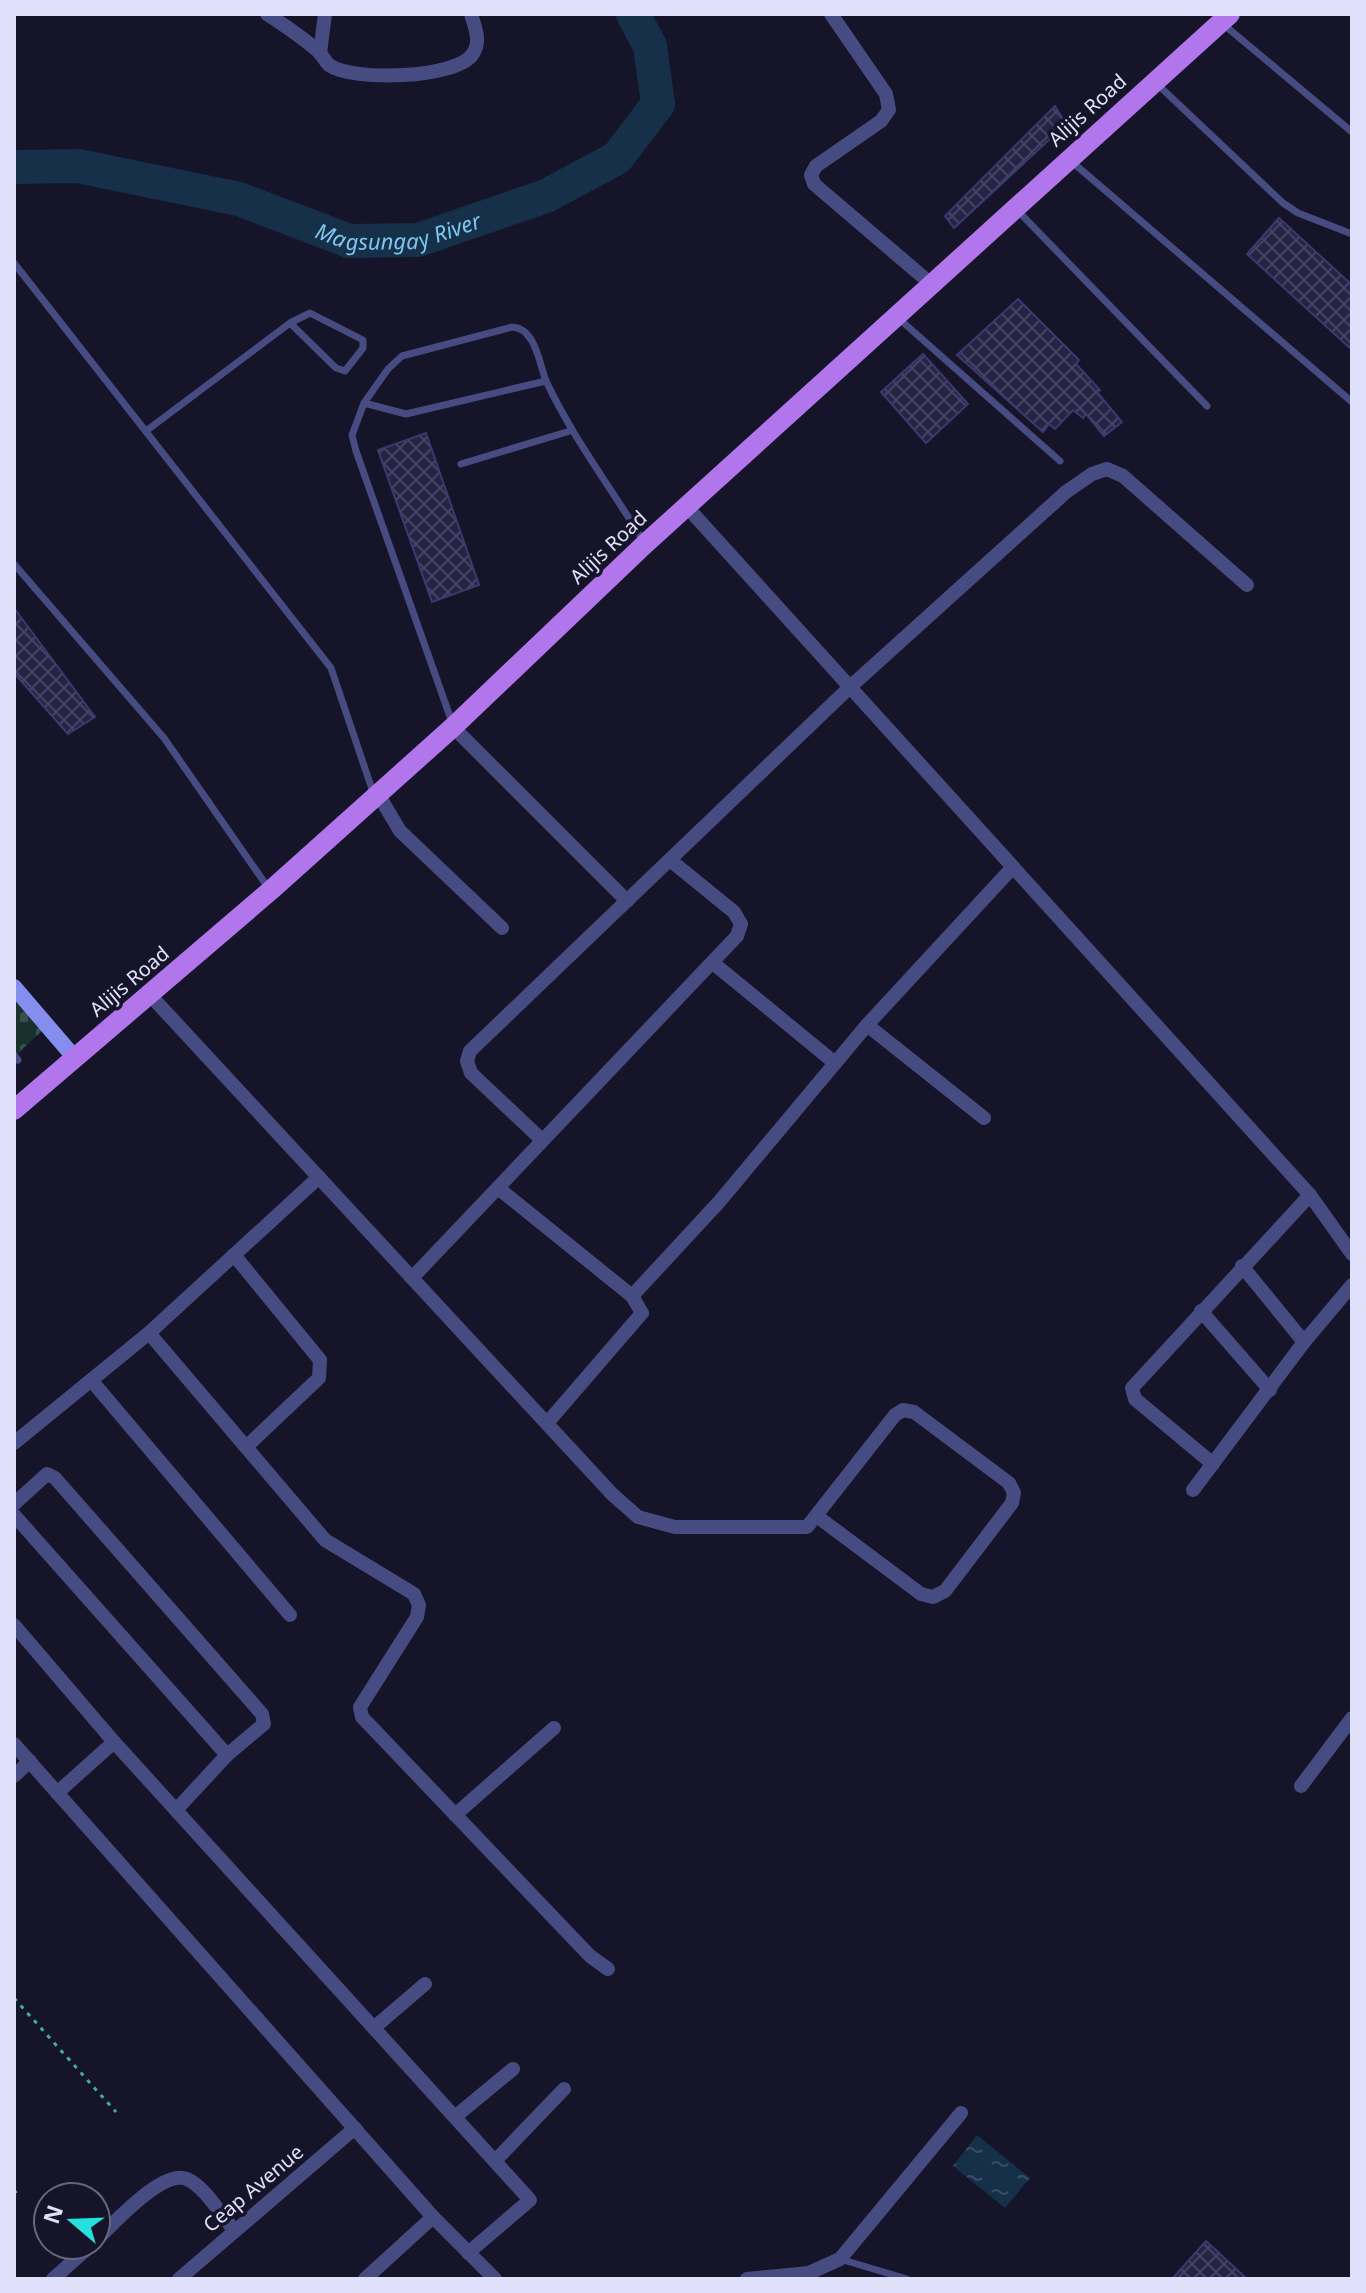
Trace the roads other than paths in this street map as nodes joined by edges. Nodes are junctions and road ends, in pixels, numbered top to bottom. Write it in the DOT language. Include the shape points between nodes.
graph roads {
  1 [pos="267,14"];
  2 [pos="325,14"];
  3 [pos="471,14"];
  4 [pos="831,14"];
  5 [pos="1226,18"];
  6 [pos="320,53"];
  7 [pos="1154,82"];
  8 [pos="1352,132"];
  9 [pos="1069,159"];
  10 [pos="1014,208"];
  11 [pos="1352,234"];
  12 [pos="14,263"];
  13 [pos="930,283"];
  14 [pos="896,315"];
  15 [pos="290,323"];
  16 [pos="546,381"];
  17 [pos="1352,402"];
  18 [pos="364,403"];
  19 [pos="1207,406"];
  20 [pos="146,431"];
  21 [pos="570,431"];
  22 [pos="1060,461"];
  23 [pos="461,464"];
  24 [pos="687,507"];
  25 [pos="645,544"];
  26 [pos="14,564"];
  27 [pos="1247,585"];
  28 [pos="850,687"];
  29 [pos="453,727"];
  30 [pos="376,796"];
  31 [pos="670,860"];
  32 [pos="1013,867"];
  33 [pos="270,891"];
  34 [pos="627,901"];
  35 [pos="502,928"];
  36 [pos="713,963"];
  37 [pos="14,987"];
  38 [pos="150,995"];
  39 [pos="867,1025"];
  40 [pos="74,1057"];
  41 [pos="835,1063"];
  42 [pos="14,1110"];
  43 [pos="984,1118"];
  44 [pos="542,1140"];
  45 [pos="319,1177"];
  46 [pos="498,1188"];
  47 [pos="1310,1195"];
  48 [pos="1352,1254"];
  49 [pos="234,1255"];
  50 [pos="1242,1266"];
  51 [pos="412,1278"];
  52 [pos="1352,1285"];
  53 [pos="632,1296"];
  54 [pos="1201,1311"];
  55 [pos="149,1333"];
  56 [pos="1304,1342"];
  57 [pos="91,1380"];
  58 [pos="1270,1390"];
  59 [pos="548,1422"];
  60 [pos="14,1443"];
  61 [pos="246,1447"];
  62 [pos="1213,1464"];
  63 [pos="1193,1490"];
  64 [pos="14,1504"];
  65 [pos="14,1515"];
  66 [pos="818,1517"];
  67 [pos="290,1615"];
  68 [pos="14,1625"];
  69 [pos="1352,1718"];
  70 [pos="554,1728"];
  71 [pos="114,1742"];
  72 [pos="14,1744"];
  73 [pos="227,1755"];
  74 [pos="30,1761"];
  75 [pos="14,1776"];
  76 [pos="1301,1786"];
  77 [pos="57,1793"];
  78 [pos="176,1810"];
  79 [pos="455,1815"];
  80 [pos="608,1969"];
  81 [pos="425,1984"];
  82 [pos="376,2026"];
  83 [pos="513,2069"];
  84 [pos="564,2089"];
  85 [pos="961,2113"];
  86 [pos="456,2116"];
  87 [pos="355,2128"];
  88 [pos="495,2161"];
  89 [pos="433,2217"];
  90 [pos="112,2226"];
  91 [pos="234,2230"];
  92 [pos="468,2253"];
  93 [pos="840,2259"];
  94 [pos="73,2261"];
  95 [pos="806,2276"];
  96 [pos="487,2277"];
  97 [pos="53,2279"];
  98 [pos="179,2279"];
  99 [pos="365,2279"];
  100 [pos="747,2279"];
  101 [pos="907,2279"];
  1 -- 6 [label="street"];
  2 -- 6 [label="street"];
  3 -- 6 [label="street" via="478,40 463,64 386,78 354,75 329,64"];
  4 -- 13 [label="street" via="886,94 889,110 816,166 814,184"];
  5 -- 7 [label="main road, Alijis Road"];
  5 -- 8 [label="lane"];
  7 -- 9 [label="main road, Alijis Road"];
  7 -- 11 [label="lane" via="1283,203"];
  9 -- 10 [label="main road, Alijis Road"];
  9 -- 17 [label="lane"];
  10 -- 13 [label="main road, Alijis Road"];
  10 -- 19 [label="lane"];
  12 -- 20 [label="lane"];
  13 -- 14 [label="main road, Alijis Road"];
  14 -- 22 [label="lane"];
  14 -- 24 [label="main road, Alijis Road"];
  15 -- 15 [label="lane" via="310,313 363,340 363,348 345,371 336,368"];
  15 -- 20 [label="lane"];
  16 -- 18 [label="lane" via="406,414"];
  16 -- 18 [label="lane" via="529,333 512,327 402,356"];
  16 -- 21 [label="lane"];
  18 -- 29 [label="lane" via="352,435 356,451"];
  20 -- 30 [label="lane" via="331,668"];
  21 -- 23 [label="lane"];
  21 -- 25 [label="lane" via="587,449"];
  24 -- 25 [label="main road, Alijis Road"];
  24 -- 28 [label="street"];
  25 -- 29 [label="main road, Alijis Road"];
  26 -- 33 [label="lane" via="164,738"];
  27 -- 28 [label="street" via="1123,476 1107,469 1066,492"];
  28 -- 31 [label="street"];
  28 -- 32 [label="street"];
  29 -- 30 [label="main road, Alijis Road"];
  29 -- 34 [label="street"];
  30 -- 33 [label="main road, Alijis Road"];
  30 -- 35 [label="street" via="400,831"];
  31 -- 34 [label="street"];
  31 -- 36 [label="street" via="734,912 741,924"];
  32 -- 39 [label="street"];
  32 -- 47 [label="street"];
  33 -- 38 [label="main road, Alijis Road"];
  34 -- 44 [label="street" via="470,1051 471,1073"];
  36 -- 41 [label="street"];
  36 -- 44 [label="street"];
  37 -- 40 [label="street"];
  38 -- 40 [label="main road, Alijis Road"];
  38 -- 45 [label="street"];
  39 -- 41 [label="street"];
  39 -- 43 [label="street"];
  40 -- 42 [label="main road, Alijis Road"];
  41 -- 53 [label="street"];
  44 -- 46 [label="street"];
  45 -- 49 [label="street"];
  45 -- 51 [label="street"];
  46 -- 51 [label="street"];
  46 -- 53 [label="street"];
  47 -- 48 [label="street"];
  47 -- 50 [label="street"];
  49 -- 55 [label="street"];
  49 -- 61 [label="street" via="320,1360 321,1369 319,1378"];
  50 -- 54 [label="street"];
  50 -- 56 [label="street"];
  51 -- 59 [label="street"];
  52 -- 56 [label="street"];
  53 -- 59 [label="street" via="642,1313 637,1322"];
  54 -- 58 [label="street"];
  54 -- 62 [label="street" via="1132,1388 1135,1399"];
  55 -- 57 [label="street"];
  55 -- 61 [label="street"];
  56 -- 58 [label="street"];
  57 -- 60 [label="street"];
  57 -- 67 [label="street"];
  58 -- 62 [label="street"];
  59 -- 66 [label="street" via="638,1517 675,1527 793,1529 807,1527"];
  61 -- 79 [label="street" via="325,1540 414,1594 417,1617 360,1707 362,1717"];
  62 -- 63 [label="street"];
  64 -- 73 [label="street" via="47,1474 55,1478 262,1714 264,1724"];
  65 -- 73 [label="street"];
  66 -- 66 [label="street" via="903,1410 914,1412 1009,1483 1014,1493 1012,1503 945,1591 933,1597 921,1594"];
  68 -- 71 [label="street"];
  69 -- 76 [label="street"];
  70 -- 79 [label="street"];
  71 -- 77 [label="street"];
  71 -- 78 [label="street"];
  72 -- 74 [label="street"];
  73 -- 78 [label="street"];
  74 -- 75 [label="street"];
  74 -- 77 [label="street"];
  77 -- 87 [label="street"];
  78 -- 82 [label="street"];
  79 -- 80 [label="street"];
  81 -- 82 [label="street"];
  82 -- 86 [label="street"];
  83 -- 86 [label="street"];
  84 -- 88 [label="street"];
  85 -- 93 [label="street"];
  86 -- 88 [label="street"];
  87 -- 89 [label="street"];
  87 -- 91 [label="street, Ceap Avenue"];
  88 -- 92 [label="street" via="530,2200"];
  89 -- 92 [label="street"];
  89 -- 99 [label="street"];
  90 -- 91 [label="street" via="160,2182 178,2177 198,2188"];
  91 -- 98 [label="street, Ceap Avenue"];
  92 -- 96 [label="street"];
  93 -- 95 [label="street"];
  93 -- 101 [label="lane"];
  94 -- 97 [label="street"];
  95 -- 100 [label="street"];
}
